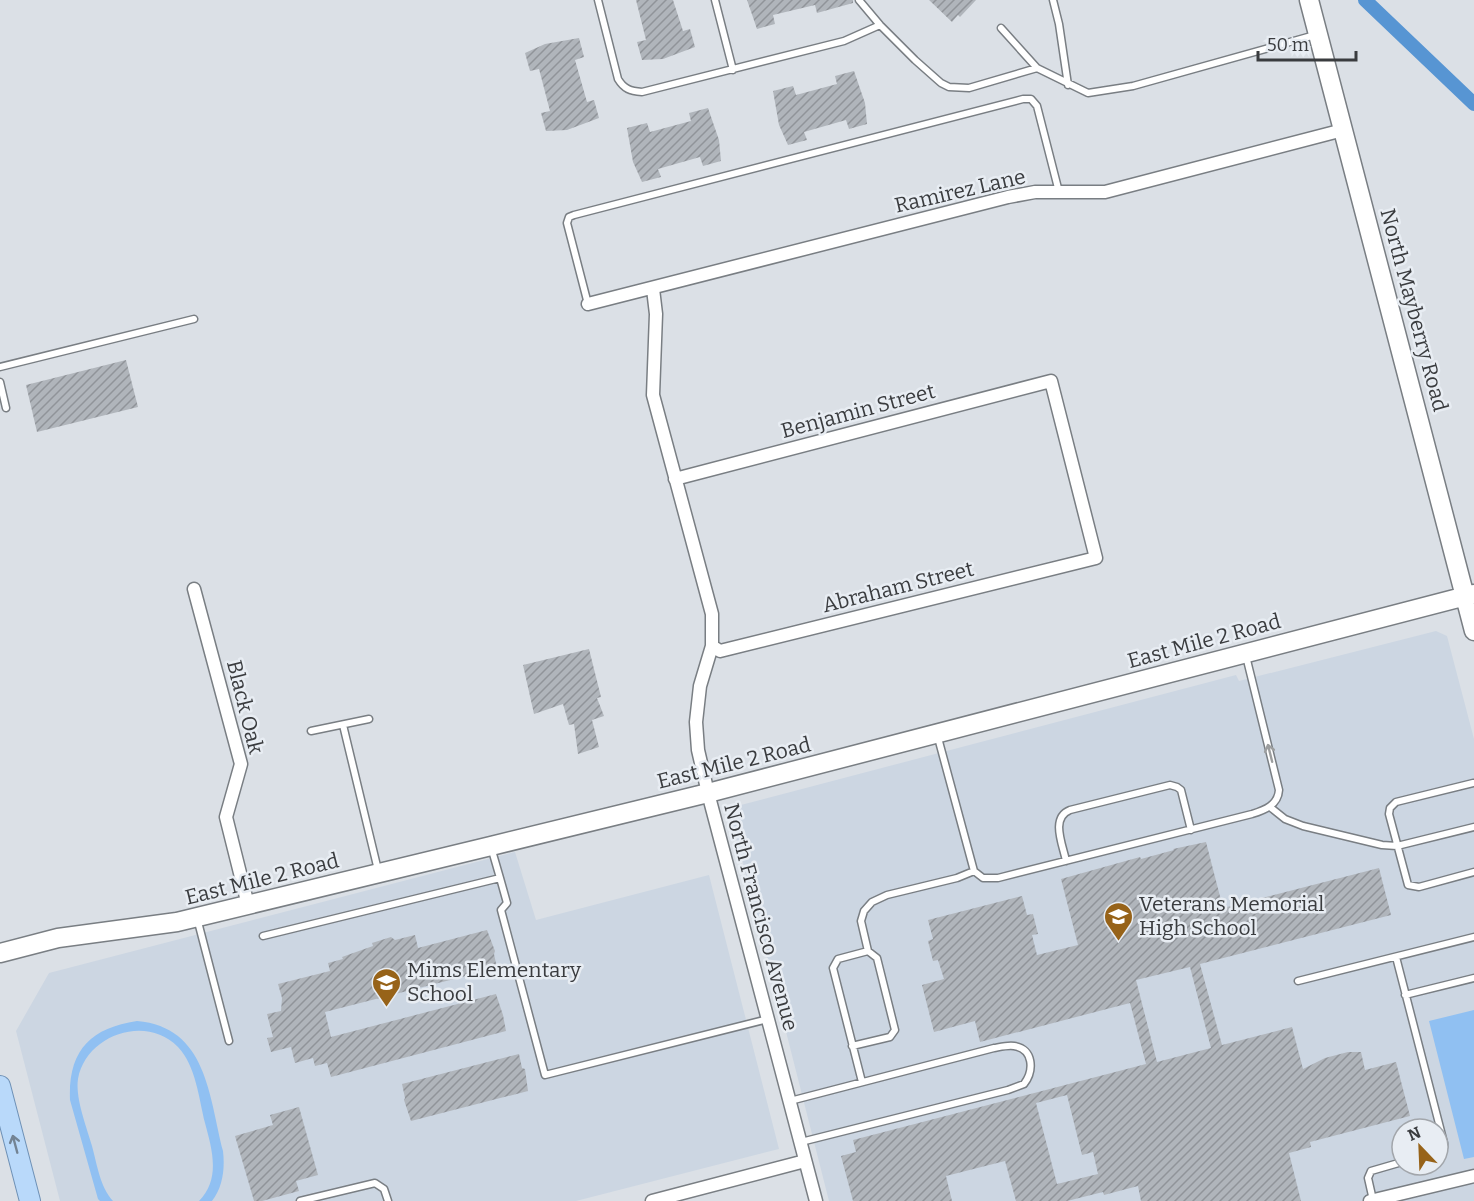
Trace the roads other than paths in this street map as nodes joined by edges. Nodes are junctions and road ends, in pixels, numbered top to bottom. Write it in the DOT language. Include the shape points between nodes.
graph roads {
  1 [pos="598,0"];
  2 [pos="715,0"];
  3 [pos="859,0"];
  4 [pos="1053,0"];
  5 [pos="1309,0"];
  6 [pos="880,25"];
  7 [pos="1001,28"];
  8 [pos="1318,34"];
  9 [pos="1037,68"];
  10 [pos="733,70"];
  11 [pos="1068,85"];
  12 [pos="1343,130"];
  13 [pos="1059,192"];
  14 [pos="653,289"];
  15 [pos="588,304"];
  16 [pos="194,319"];
  17 [pos="0,367"];
  18 [pos="0,382"];
  19 [pos="6,408"];
  20 [pos="675,479"];
  21 [pos="1096,558"];
  22 [pos="194,589"];
  23 [pos="1470,596"];
  24 [pos="1474,631"];
  25 [pos="712,646"];
  26 [pos="1245,654"];
  27 [pos="369,719"];
  28 [pos="343,725"];
  29 [pos="311,731"];
  30 [pos="937,734"];
  31 [pos="1473,783"];
  32 [pos="708,793"];
  33 [pos="1270,807"];
  34 [pos="1474,827"];
  35 [pos="1191,830"];
  36 [pos="491,846"];
  37 [pos="1397,846"];
  38 [pos="1066,861"];
  39 [pos="974,871"];
  40 [pos="1474,872"];
  41 [pos="379,873"];
  42 [pos="500,878"];
  43 [pos="248,905"];
  44 [pos="197,917"];
  45 [pos="263,936"];
  46 [pos="1474,937"];
  47 [pos="868,951"];
  48 [pos="0,953"];
  49 [pos="1396,957"];
  50 [pos="1474,978"];
  51 [pos="1298,981"];
  52 [pos="1405,995"];
  53 [pos="768,1019"];
  54 [pos="229,1041"];
  55 [pos="852,1046"];
  56 [pos="862,1082"];
  57 [pos="0,1086"];
  58 [pos="790,1101"];
  59 [pos="1437,1117"];
  60 [pos="801,1142"];
  61 [pos="806,1161"];
  62 [pos="1390,1165"];
  63 [pos="1474,1176"];
  64 [pos="30,1201"];
  65 [pos="300,1201"];
  66 [pos="388,1201"];
  67 [pos="652,1201"];
  68 [pos="816,1201"];
  69 [pos="1372,1201"];
  1 -- 10 [label="lane" via="623,87 642,92"];
  2 -- 10 [label="lane"];
  3 -- 6 [label="lane"];
  4 -- 11 [label="lane"];
  5 -- 8 [label="main road, North Mayberry Road"];
  6 -- 9 [label="lane" via="949,87 969,88"];
  6 -- 10 [label="lane" via="844,41"];
  7 -- 9 [label="lane"];
  8 -- 11 [label="lane" via="1133,86 1088,93"];
  8 -- 12 [label="main road, North Mayberry Road"];
  9 -- 11 [label="lane"];
  12 -- 13 [label="street, Ramirez Lane" via="1105,192"];
  12 -- 23 [label="main road, North Mayberry Road"];
  13 -- 14 [label="street, Ramirez Lane" via="1008,197"];
  13 -- 15 [label="lane" via="1037,106 1031,99 1023,99 573,215 567,223"];
  14 -- 15 [label="street, Ramirez Lane"];
  14 -- 20 [label="street, North Francisco Avenue" via="653,395"];
  16 -- 17 [label="lane"];
  18 -- 19 [label="lane"];
  20 -- 21 [label="street, Benjamin Street" via="1051,381"];
  20 -- 25 [label="street, North Francisco Avenue" via="712,614"];
  21 -- 25 [label="street, Abraham Street" via="720,651"];
  22 -- 43 [label="street, Black Oak" via="241,764 226,817"];
  23 -- 24 [label="main road, North Mayberry Road"];
  23 -- 26 [label="main road, East Mile 2 Road"];
  25 -- 32 [label="street, North Francisco Avenue" via="700,686 696,722"];
  26 -- 30 [label="main road, East Mile 2 Road"];
  33 -- 26 [label="lane, one-way" via="1279,790"];
  27 -- 28 [label="lane"];
  28 -- 29 [label="lane"];
  28 -- 41 [label="lane"];
  30 -- 32 [label="main road, East Mile 2 Road"];
  30 -- 39 [label="lane"];
  31 -- 37 [label="lane" via="1392,805 1389,814"];
  32 -- 36 [label="main road, East Mile 2 Road"];
  32 -- 53 [label="street, North Francisco Avenue"];
  33 -- 35 [label="lane"];
  33 -- 37 [label="lane" via="1303,826"];
  34 -- 37 [label="lane"];
  35 -- 38 [label="lane"];
  35 -- 38 [label="lane" via="1181,790 1170,785 1062,814 1058,824"];
  36 -- 41 [label="main road, East Mile 2 Road"];
  36 -- 42 [label="lane"];
  37 -- 40 [label="lane" via="1411,887"];
  38 -- 39 [label="lane" via="991,879"];
  39 -- 47 [label="lane" via="872,902 861,921"];
  41 -- 43 [label="main road, East Mile 2 Road"];
  42 -- 45 [label="lane"];
  42 -- 53 [label="lane" via="507,903 501,910 545,1075"];
  43 -- 44 [label="main road, East Mile 2 Road"];
  44 -- 48 [label="main road, East Mile 2 Road" via="58,938"];
  44 -- 54 [label="lane"];
  46 -- 49 [label="lane"];
  47 -- 55 [label="lane" via="838,959 833,965"];
  47 -- 55 [label="lane" via="877,958 895,1030 890,1037"];
  49 -- 51 [label="lane"];
  49 -- 52 [label="lane"];
  50 -- 52 [label="lane"];
  52 -- 59 [label="lane"];
  53 -- 58 [label="street, North Francisco Avenue"];
  55 -- 56 [label="lane"];
  56 -- 58 [label="lane"];
  56 -- 60 [label="lane" via="1005,1046 1024,1050 1031,1063 1024,1084 1008,1090"];
  64 -- 57 [label="main road, one-way"];
  58 -- 60 [label="street, North Francisco Avenue"];
  60 -- 61 [label="street, North Francisco Avenue"];
  61 -- 67 [label="street"];
  61 -- 68 [label="street, North Francisco Avenue"];
  62 -- 69 [label="lane" via="1370,1174"];
  63 -- 69 [label="street"];
  65 -- 66 [label="lane" via="375,1182 381,1184"];
}
